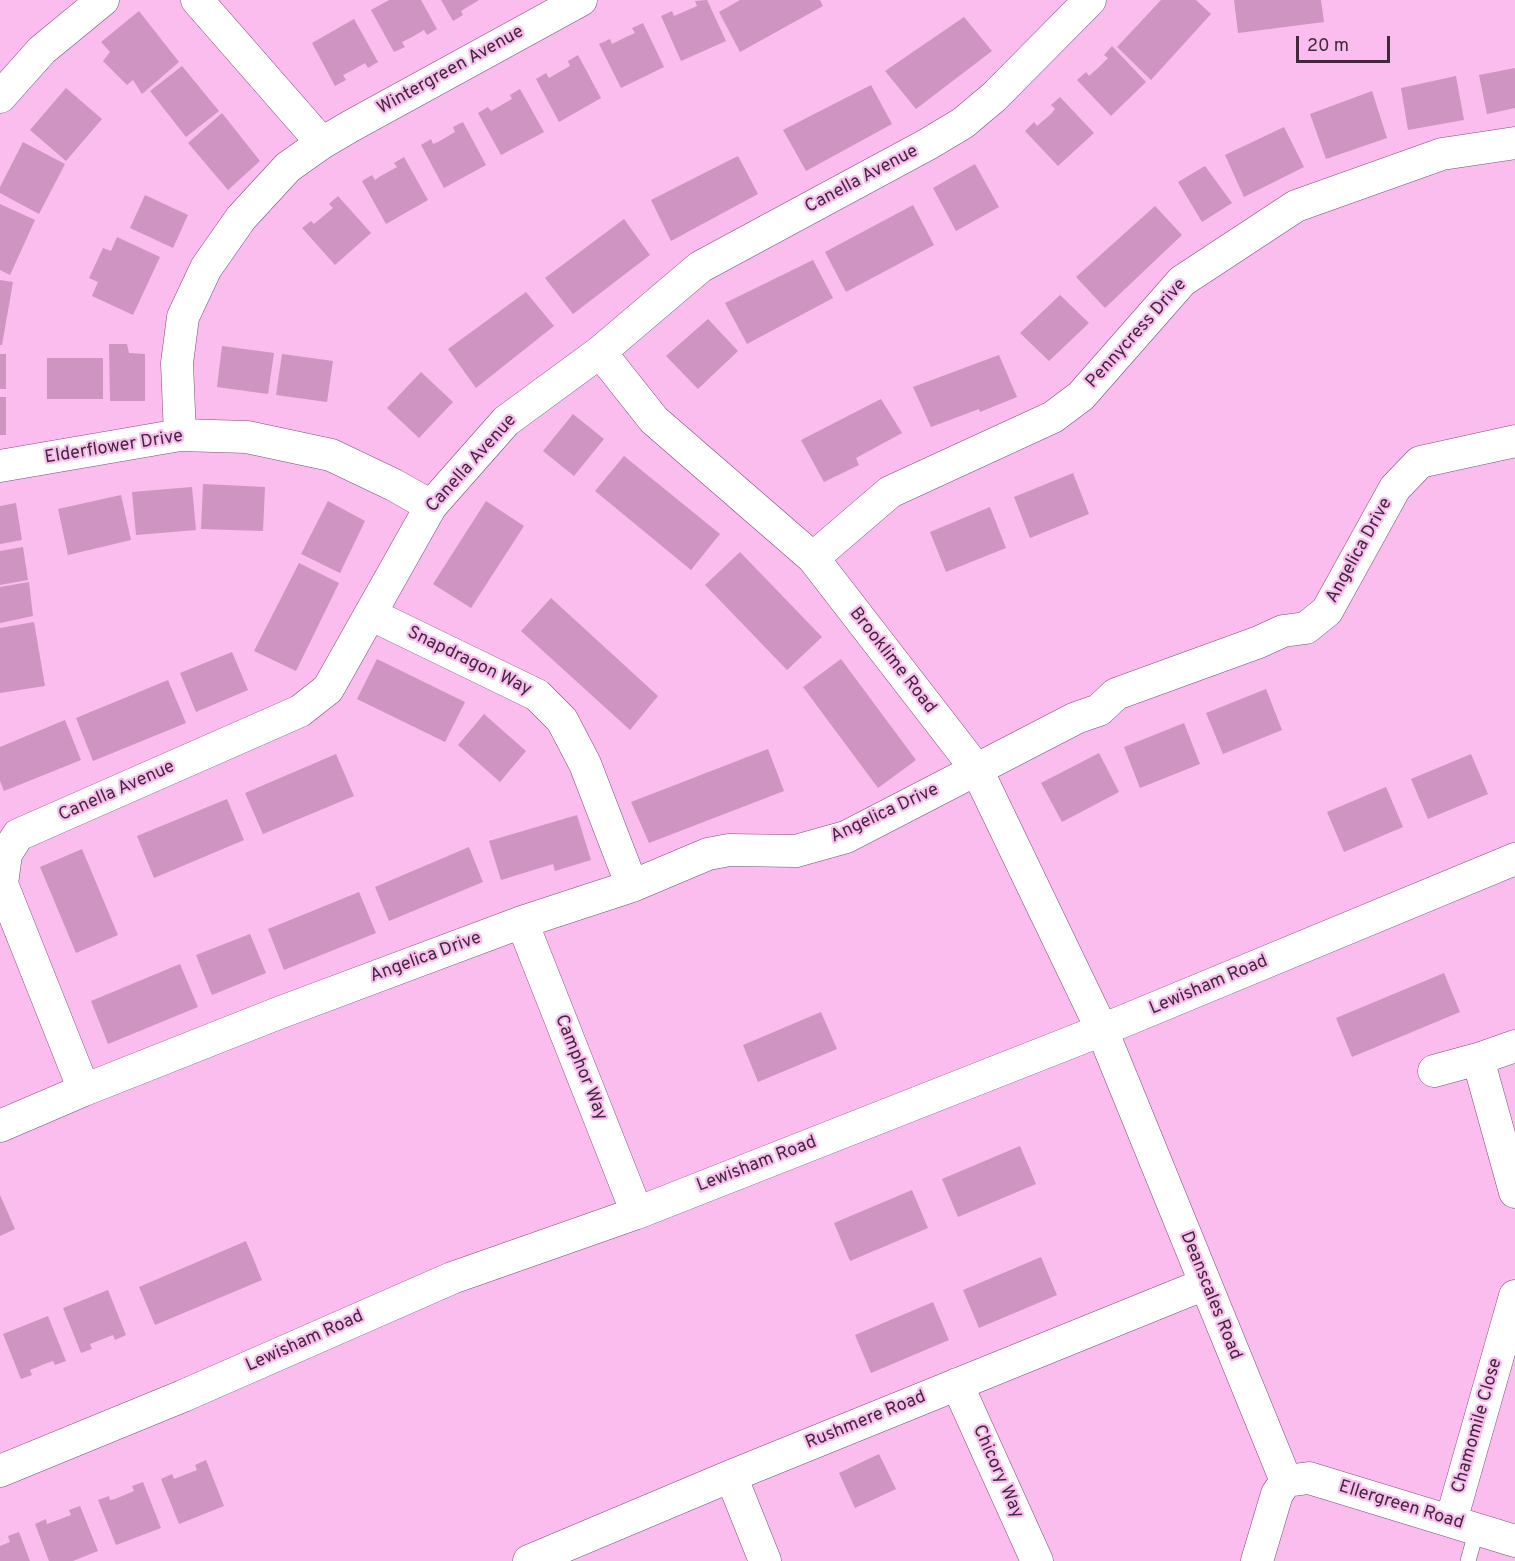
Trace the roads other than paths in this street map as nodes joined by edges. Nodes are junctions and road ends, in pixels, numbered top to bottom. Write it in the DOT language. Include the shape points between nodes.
graph roads {
  1 [pos="103,0"];
  2 [pos="197,0"];
  3 [pos="581,0"];
  4 [pos="1090,0"];
  5 [pos="0,97"];
  6 [pos="322,143"];
  7 [pos="1515,143"];
  8 [pos="600,352"];
  9 [pos="180,435"];
  10 [pos="1515,441"];
  11 [pos="0,466"];
  12 [pos="431,506"];
  13 [pos="813,558"];
  14 [pos="370,614"];
  15 [pos="977,770"];
  16 [pos="1515,859"];
  17 [pos="632,886"];
  18 [pos="522,922"];
  19 [pos="1102,1030"];
  20 [pos="1515,1046"];
  21 [pos="1478,1059"];
  22 [pos="1434,1071"];
  23 [pos="84,1090"];
  24 [pos="0,1126"];
  25 [pos="1515,1192"];
  26 [pos="637,1213"];
  27 [pos="1205,1284"];
  28 [pos="1515,1296"];
  29 [pos="957,1384"];
  30 [pos="0,1471"];
  31 [pos="731,1476"];
  32 [pos="1286,1481"];
  33 [pos="1464,1525"];
  34 [pos="1515,1541"];
  35 [pos="529,1561"];
  36 [pos="765,1561"];
  37 [pos="1037,1561"];
  38 [pos="1257,1561"];
  39 [pos="1468,1561"];
  1 -- 5 [label="street" via="42,50"];
  2 -- 6 [label="street"];
  3 -- 6 [label="street, Wintergreen Avenue"];
  4 -- 8 [label="street, Canella Avenue" via="963,123 700,267"];
  6 -- 9 [label="street, Wintergreen Avenue" via="288,167 241,218 206,268 183,317 177,363"];
  7 -- 13 [label="street, Pennycress Drive" via="1442,154 1296,206 1182,281 1082,396 1053,417 890,492"];
  8 -- 12 [label="street, Canella Avenue" via="506,421"];
  8 -- 13 [label="street, Brooklime Road" via="654,420"];
  9 -- 11 [label="street, Elderflower Drive"];
  9 -- 12 [label="street, Elderflower Drive" via="247,437 331,455"];
  10 -- 15 [label="street, Angelica Drive" via="1420,462 1395,488 1327,611 1306,628 1283,631 1116,694 1100,710 1076,718"];
  12 -- 14 [label="street, Canella Avenue"];
  13 -- 15 [label="street, Brooklime Road"];
  14 -- 17 [label="street, Snapdragon Way" via="537,695 562,720 585,764"];
  14 -- 23 [label="street, Canella Avenue" via="328,689 300,711 18,836 6,854 2,884"];
  15 -- 17 [label="street, Angelica Drive" via="846,837 796,851 729,850 708,854"];
  15 -- 19 [label="street, Brooklime Road"];
  16 -- 19 [label="street, Lewisham Road"];
  17 -- 18 [label="street, Angelica Drive"];
  18 -- 23 [label="street, Angelica Drive"];
  18 -- 26 [label="street, Camphor Way"];
  19 -- 26 [label="street, Lewisham Road"];
  19 -- 27 [label="street, Deanscales Road"];
  20 -- 21 [label="street"];
  21 -- 22 [label="street"];
  21 -- 25 [label="street"];
  23 -- 24 [label="street, Angelica Drive"];
  26 -- 30 [label="street, Lewisham Road" via="452,1278"];
  27 -- 29 [label="street, Rushmere Road"];
  27 -- 32 [label="street, Deanscales Road"];
  28 -- 33 [label="street, Chamomile Close"];
  29 -- 31 [label="street, Rushmere Road"];
  29 -- 37 [label="street, Chicory Way"];
  31 -- 35 [label="street, Rushmere Road"];
  31 -- 36 [label="street"];
  32 -- 33 [label="street, Ellergreen Road" via="1309,1478"];
  32 -- 38 [label="street" via="1277,1494"];
  33 -- 34 [label="street, Ellergreen Road"];
  33 -- 39 [label="lane"];
}
